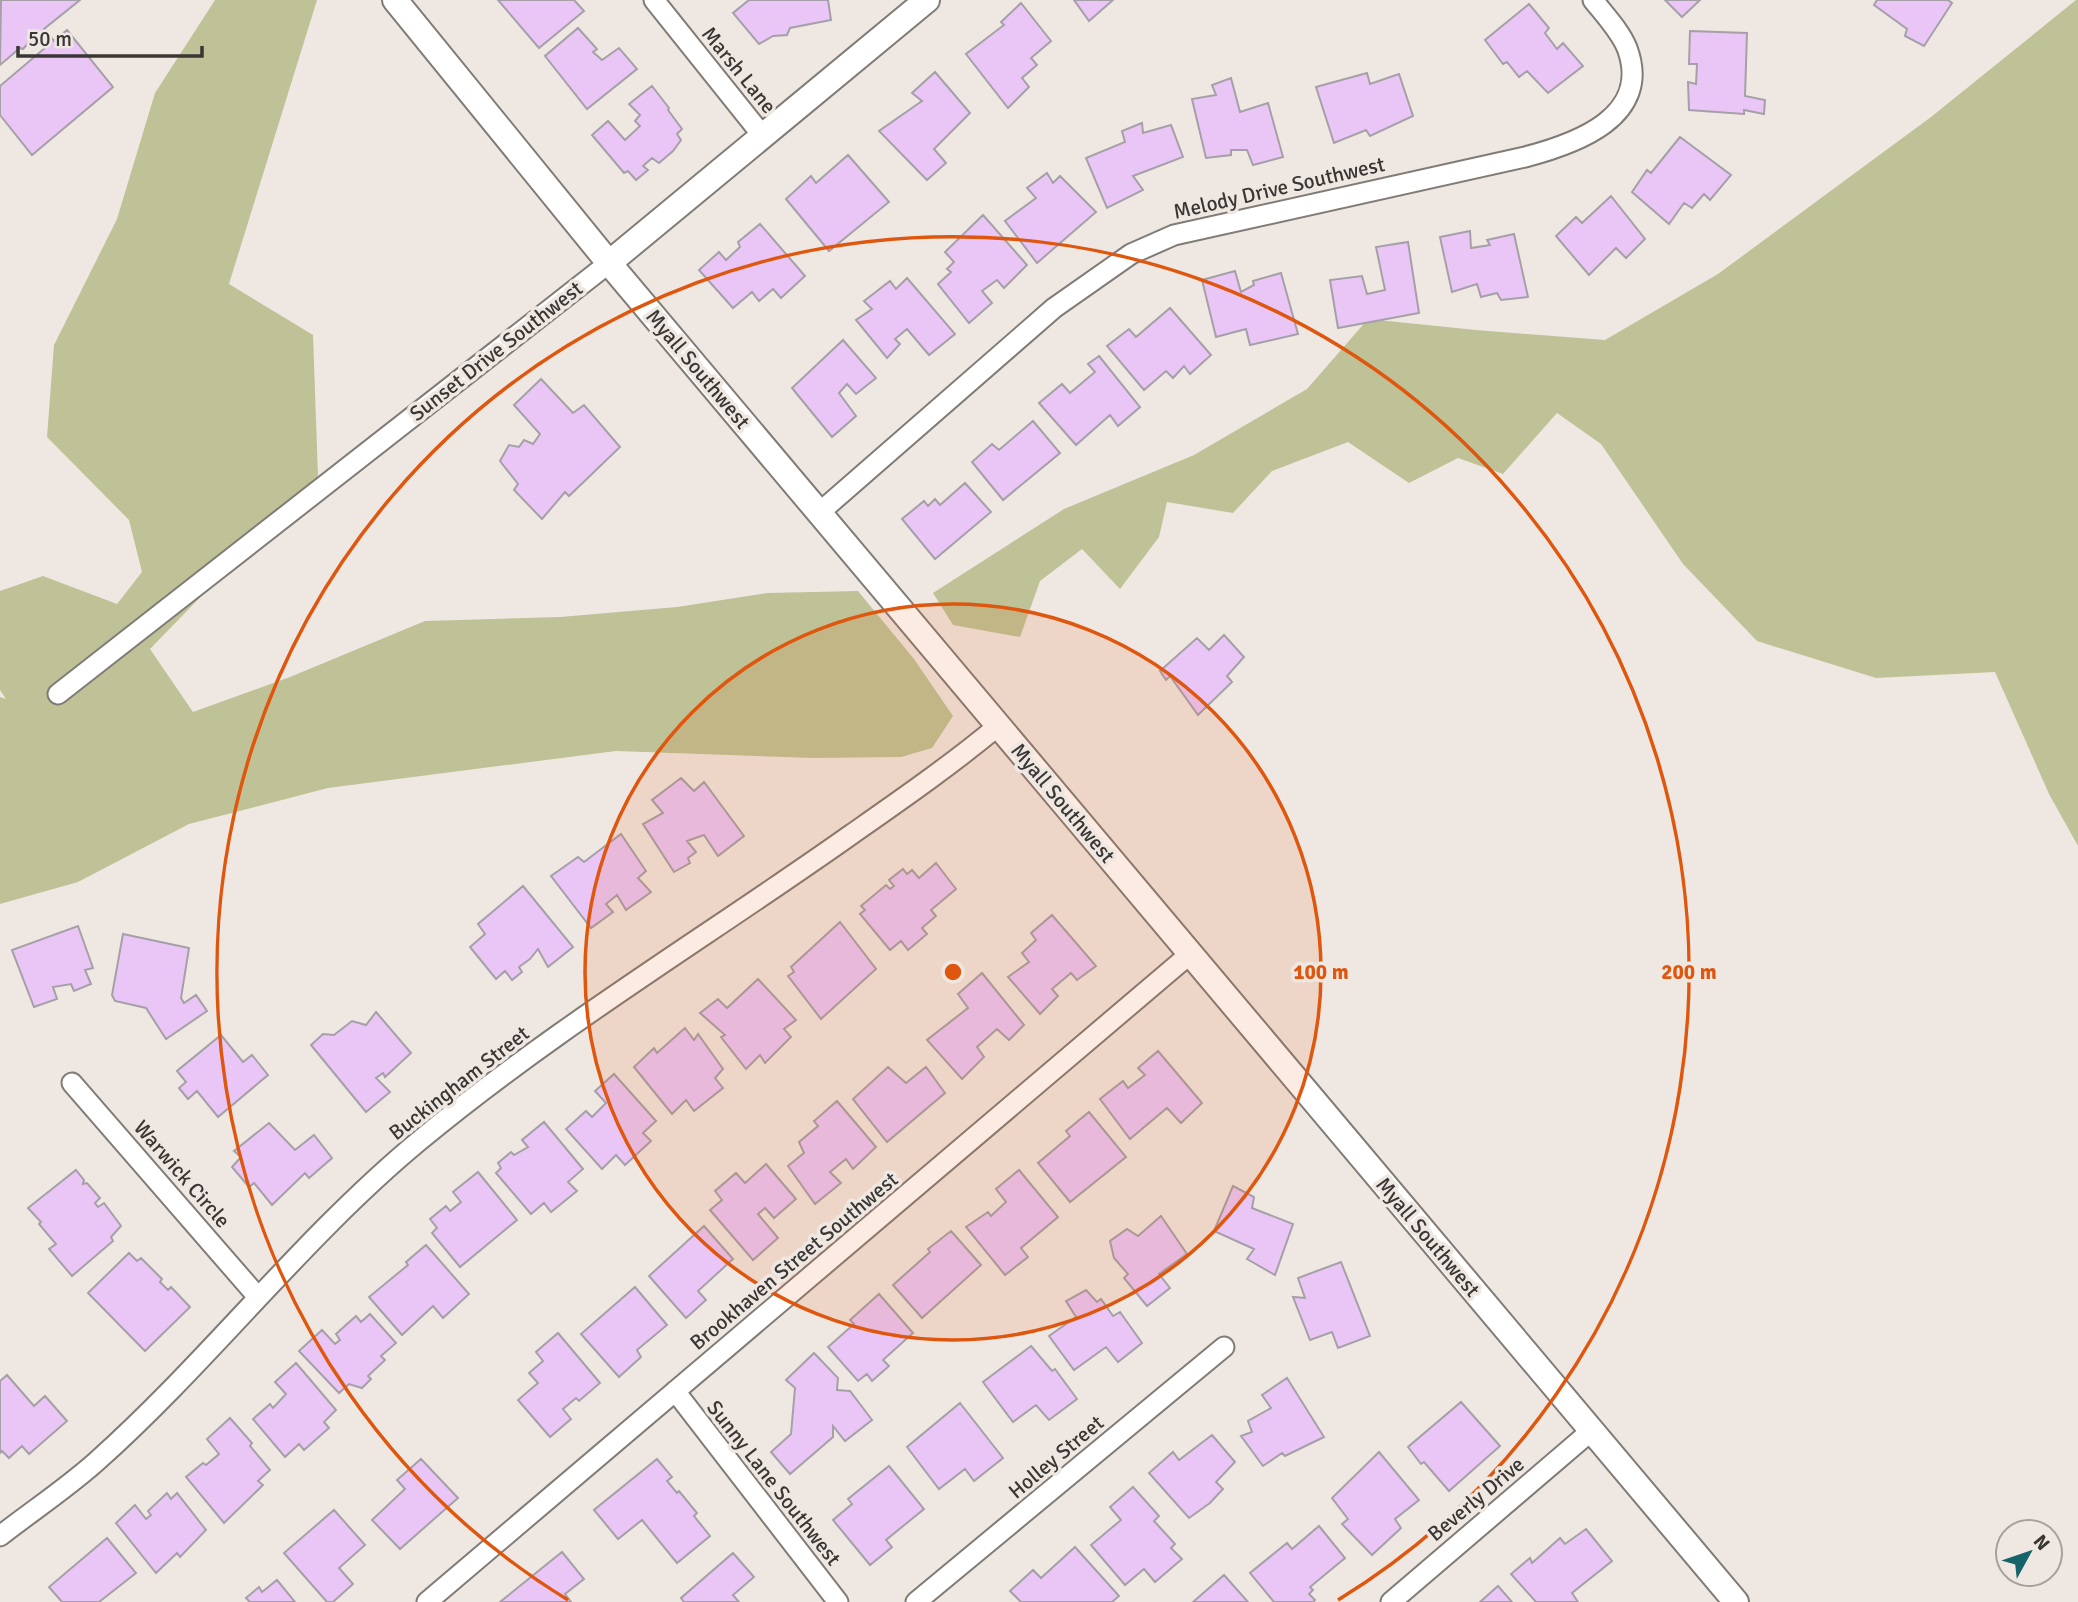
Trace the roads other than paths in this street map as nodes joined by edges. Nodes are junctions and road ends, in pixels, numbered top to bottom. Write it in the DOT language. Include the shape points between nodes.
graph roads {
  1 [pos="395,0"];
  2 [pos="654,0"];
  3 [pos="927,0"];
  4 [pos="1593,0"];
  5 [pos="762,135"];
  6 [pos="609,263"];
  7 [pos="819,513"];
  8 [pos="58,694"];
  9 [pos="998,726"];
  10 [pos="1190,954"];
  11 [pos="72,1083"];
  12 [pos="257,1296"];
  13 [pos="1224,1347"];
  14 [pos="675,1391"];
  15 [pos="1591,1431"];
  16 [pos="0,1536"];
  17 [pos="428,1602"];
  18 [pos="838,1602"];
  19 [pos="916,1602"];
  20 [pos="1391,1602"];
  21 [pos="1735,1602"];
  1 -- 6 [label="street, Myall Southwest"];
  2 -- 5 [label="street, Marsh Lane"];
  3 -- 5 [label="street, Sunset Drive Southwest"];
  4 -- 7 [label="street, Melody Drive Southwest" via="1627,48 1631,71 1629,92 1621,108 1586,136 1563,147 1208,226 1131,254 1054,307"];
  5 -- 6 [label="street, Sunset Drive Southwest"];
  6 -- 7 [label="street, Myall Southwest"];
  6 -- 8 [label="street, Sunset Drive Southwest"];
  7 -- 9 [label="street, Myall Southwest"];
  9 -- 10 [label="street, Myall Southwest"];
  9 -- 12 [label="street, Buckingham Street" via="946,768 493,1083 417,1142"];
  10 -- 14 [label="street, Brookhaven Street Southwest"];
  10 -- 15 [label="street, Myall Southwest"];
  11 -- 12 [label="street, Warwick Circle"];
  12 -- 16 [label="street, Buckingham Street" via="192,1368 96,1461"];
  13 -- 19 [label="street, Holley Street"];
  14 -- 17 [label="street, Brookhaven Street Southwest"];
  14 -- 18 [label="street, Sunny Lane Southwest"];
  15 -- 20 [label="street, Beverly Drive"];
  15 -- 21 [label="street, Myall Southwest"];
}
